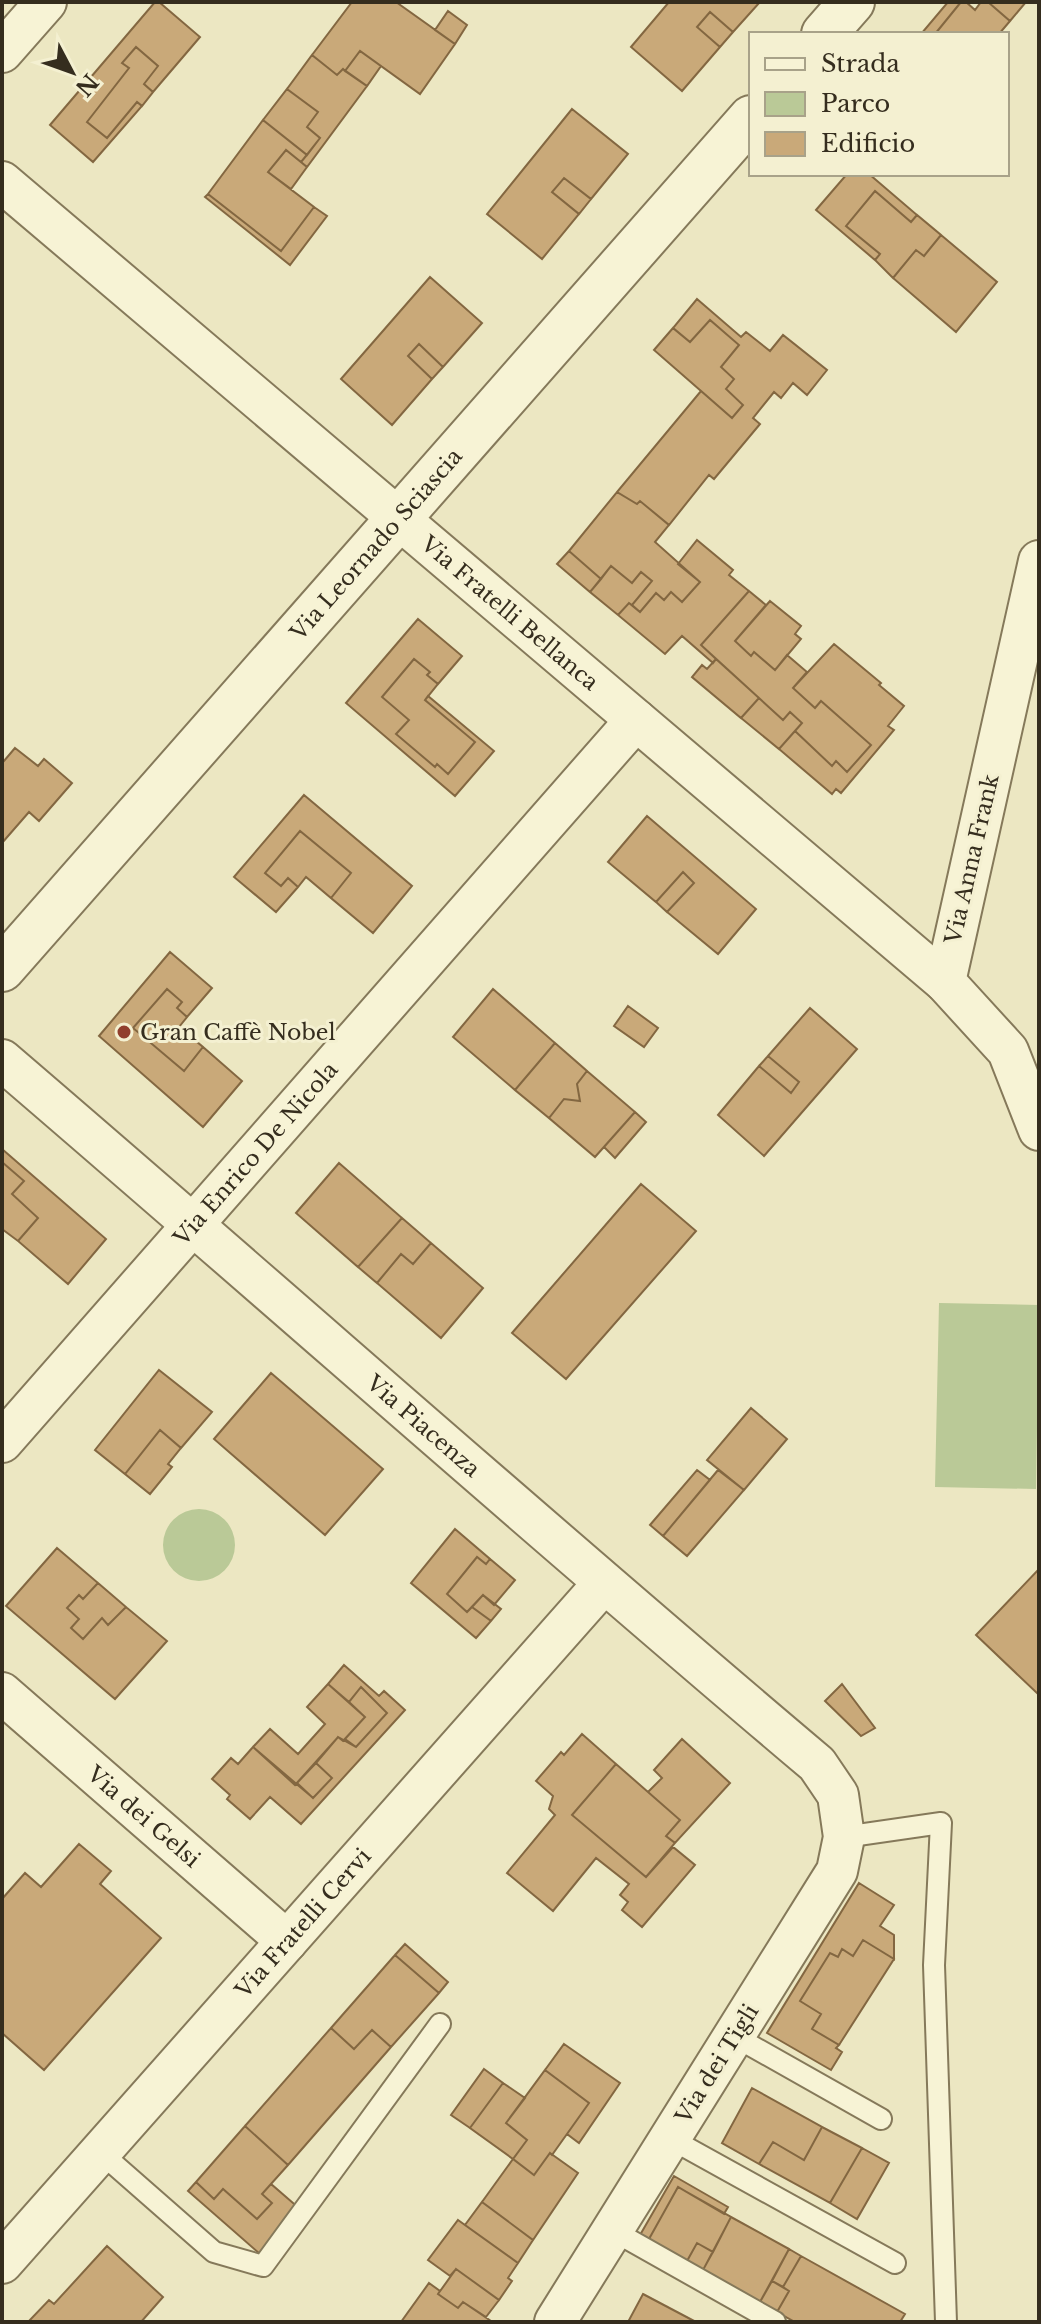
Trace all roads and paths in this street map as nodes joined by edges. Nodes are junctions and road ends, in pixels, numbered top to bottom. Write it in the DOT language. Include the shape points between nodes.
graph roads {
  1 [pos="46,2"];
  2 [pos="852,2"];
  3 [pos="826,32"];
  4 [pos="2,52"];
  5 [pos="749,120"];
  6 [pos="2,182"];
  7 [pos="400,520"];
  8 [pos="1039,561"];
  9 [pos="636,720"];
  10 [pos="2,969"];
  11 [pos="945,982"];
  12 [pos="2,1060"];
  13 [pos="1039,1130"];
  14 [pos="194,1224"];
  15 [pos="2,1442"];
  16 [pos="603,1584"];
  17 [pos="2,1693"];
  18 [pos="838,1795"];
  19 [pos="844,1837"];
  20 [pos="287,1941"];
  21 [pos="440,2024"];
  22 [pos="734,2036"];
  23 [pos="881,2119"];
  24 [pos="671,2139"];
  25 [pos="100,2152"];
  26 [pos="612,2230"];
  27 [pos="2,2263"];
  28 [pos="895,2263"];
  29 [pos="555,2322"];
  30 [pos="775,2322"];
  31 [pos="946,2322"];
  1 -- 4 [label="street"];
  2 -- 3 [label="street"];
  5 -- 7 [label="street, Via Leornado Sciascia"];
  6 -- 7 [label="street, Via Fratelli Bellanca"];
  7 -- 9 [label="street, Via Fratelli Bellanca"];
  7 -- 10 [label="street, Via Leornado Sciascia"];
  8 -- 11 [label="street, Via Anna Frank"];
  9 -- 11 [label="street, Via Fratelli Bellanca"];
  9 -- 14 [label="street, Via Enrico De Nicola"];
  11 -- 13 [label="street" via="1008,1051"];
  12 -- 14 [label="street, Via Piacenza"];
  14 -- 15 [label="street, Via Enrico De Nicola"];
  14 -- 16 [label="street, Via Piacenza"];
  16 -- 18 [label="street, Via Piacenza" via="817,1764"];
  16 -- 20 [label="street, Via Fratelli Cervi"];
  17 -- 20 [label="street, Via dei Gelsi"];
  18 -- 19 [label="street, Via dei Tigli"];
  19 -- 22 [label="street, Via dei Tigli" via="837,1871"];
  19 -- 31 [label="lane" via="941,1823 934,1965"];
  20 -- 25 [label="street, Via Fratelli Cervi"];
  21 -- 25 [label="lane" via="263,2266 214,2252"];
  22 -- 23 [label="lane"];
  22 -- 24 [label="street, Via dei Tigli"];
  24 -- 26 [label="street, Via dei Tigli"];
  24 -- 28 [label="lane"];
  25 -- 27 [label="street, Via Fratelli Cervi"];
  26 -- 29 [label="street, Via dei Tigli"];
  26 -- 30 [label="lane"];
}
